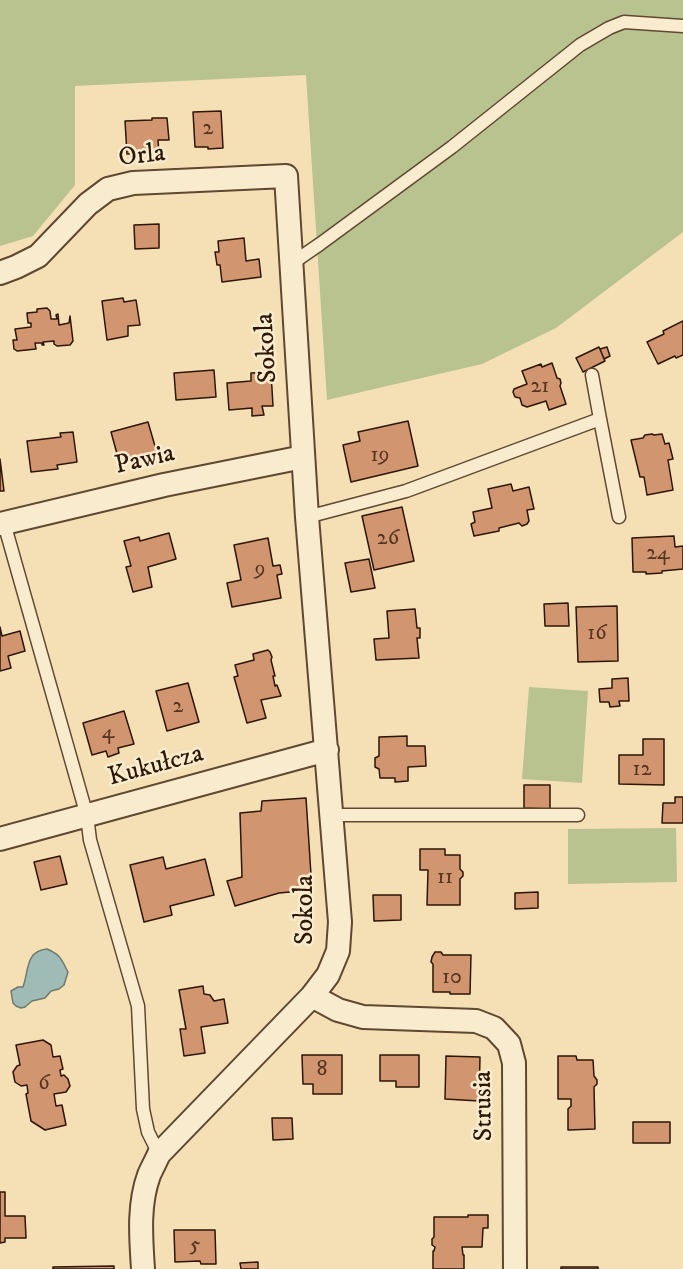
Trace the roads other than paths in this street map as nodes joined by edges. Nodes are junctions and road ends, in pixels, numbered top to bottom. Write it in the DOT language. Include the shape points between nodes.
graph roads {
  1 [pos="683,26"];
  2 [pos="286,176"];
  3 [pos="291,264"];
  4 [pos="0,273"];
  5 [pos="592,375"];
  6 [pos="600,419"];
  7 [pos="303,457"];
  8 [pos="619,516"];
  9 [pos="307,517"];
  10 [pos="2,523"];
  11 [pos="6,555"];
  12 [pos="327,750"];
  13 [pos="332,815"];
  14 [pos="578,815"];
  15 [pos="87,816"];
  16 [pos="0,839"];
  17 [pos="312,996"];
  18 [pos="159,1154"];
  19 [pos="143,1269"];
  20 [pos="515,1269"];
  1 -- 3 [label="lane" via="624,22 580,45 452,147"];
  2 -- 3 [label="street, Sokola"];
  2 -- 4 [label="street, Orla" via="133,183 108,189 38,256"];
  3 -- 7 [label="street, Sokola"];
  5 -- 6 [label="lane"];
  6 -- 8 [label="lane"];
  6 -- 9 [label="lane" via="406,491"];
  7 -- 9 [label="street, Sokola"];
  7 -- 10 [label="street, Pawia"];
  9 -- 12 [label="street, Sokola"];
  10 -- 11 [label="lane"];
  11 -- 15 [label="lane"];
  12 -- 13 [label="street, Sokola"];
  12 -- 15 [label="street, Kukułcza"];
  13 -- 14 [label="lane"];
  13 -- 17 [label="street, Sokola" via="340,922 338,951 328,975"];
  15 -- 16 [label="street, Kukułcza"];
  15 -- 18 [label="lane" via="90,840 138,1006 143,1109"];
  17 -- 18 [label="street, Sokola"];
  17 -- 20 [label="street, Strusia" via="338,1010 363,1017 476,1021 494,1028 509,1044 514,1063"];
  18 -- 19 [label="street, Sokola" via="142,1208"];
}
